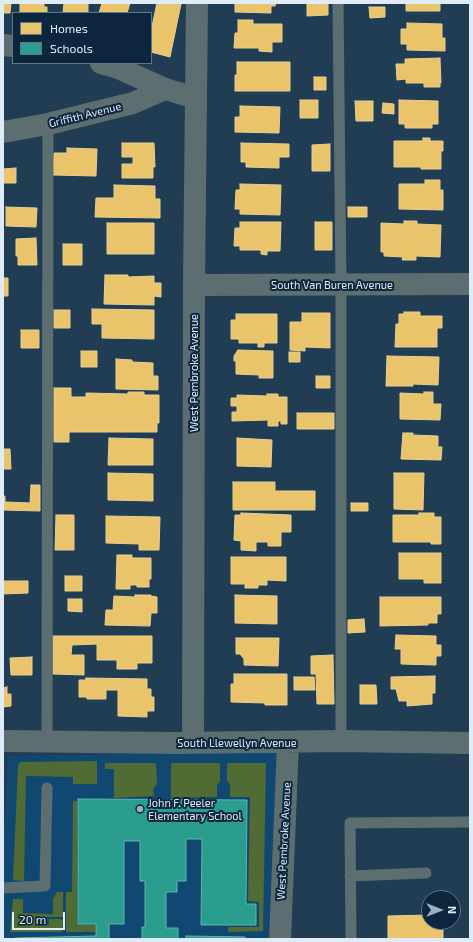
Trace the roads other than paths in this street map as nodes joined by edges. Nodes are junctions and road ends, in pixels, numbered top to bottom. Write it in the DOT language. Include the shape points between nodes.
graph roads {
  1 [pos="197,3"];
  2 [pos="338,3"];
  3 [pos="105,64"];
  4 [pos="165,89"];
  5 [pos="196,98"];
  6 [pos="48,124"];
  7 [pos="3,132"];
  8 [pos="470,284"];
  9 [pos="194,285"];
  10 [pos="340,285"];
  11 [pos="3,742"];
  12 [pos="47,742"];
  13 [pos="288,742"];
  14 [pos="340,742"];
  15 [pos="193,743"];
  16 [pos="470,743"];
  17 [pos="47,788"];
  18 [pos="470,822"];
  19 [pos="426,873"];
  20 [pos="350,876"];
  21 [pos="3,888"];
  22 [pos="280,939"];
  23 [pos="351,939"];
  1 -- 5 [label="street, West Pembroke Avenue"];
  2 -- 10 [label="lane"];
  3 -- 4 [label="street"];
  4 -- 5 [label="street"];
  4 -- 6 [label="street, Griffith Avenue" via="133,103"];
  5 -- 9 [label="street, West Pembroke Avenue"];
  6 -- 7 [label="street, Griffith Avenue"];
  6 -- 12 [label="lane"];
  8 -- 10 [label="street, South Van Buren Avenue"];
  9 -- 10 [label="street, South Van Buren Avenue"];
  9 -- 15 [label="street, West Pembroke Avenue"];
  10 -- 14 [label="lane"];
  11 -- 12 [label="street, South Llewellyn Avenue"];
  12 -- 15 [label="street, South Llewellyn Avenue"];
  13 -- 14 [label="street, South Llewellyn Avenue"];
  13 -- 15 [label="street, South Llewellyn Avenue"];
  13 -- 22 [label="street, West Pembroke Avenue"];
  14 -- 16 [label="street, South Llewellyn Avenue"];
  17 -- 21 [label="lane" via="45,886"];
  18 -- 20 [label="lane" via="350,823"];
  19 -- 20 [label="lane"];
  20 -- 23 [label="lane"];
}
